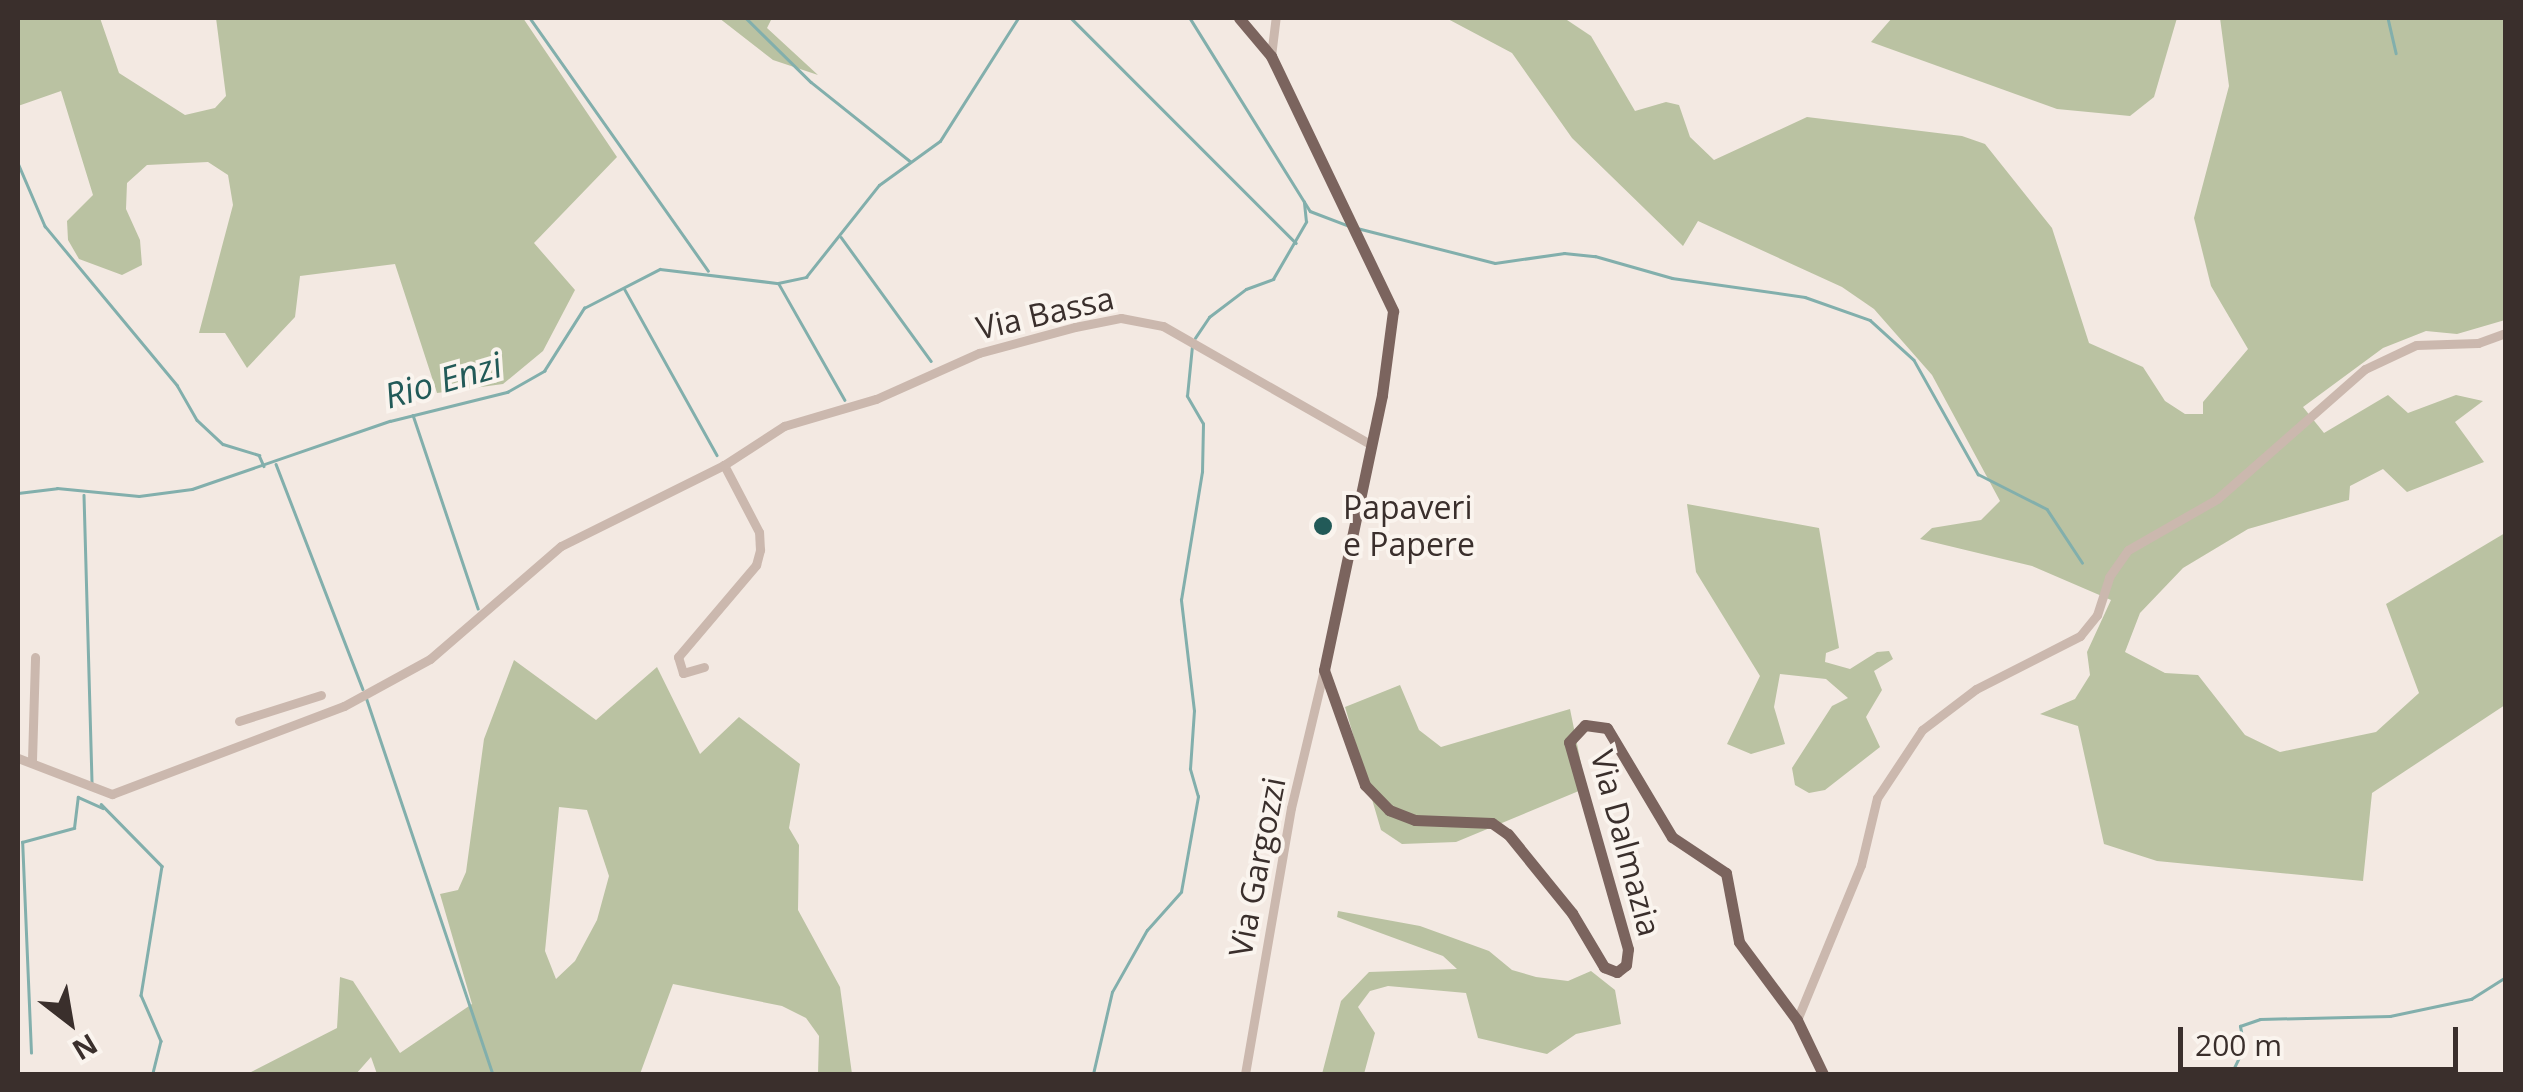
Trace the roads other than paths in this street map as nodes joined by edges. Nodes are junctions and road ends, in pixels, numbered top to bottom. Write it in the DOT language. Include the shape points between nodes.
graph roads {
  1 [pos="1239,18"];
  2 [pos="1276,18"];
  3 [pos="1270,56"];
  4 [pos="2506,333"];
  5 [pos="1370,444"];
  6 [pos="724,465"];
  7 [pos="35,657"];
  8 [pos="704,667"];
  9 [pos="1324,670"];
  10 [pos="321,694"];
  11 [pos="280,708"];
  12 [pos="239,721"];
  13 [pos="285,725"];
  14 [pos="18,758"];
  15 [pos="32,760"];
  16 [pos="1797,1020"];
  17 [pos="1244,1074"];
  18 [pos="1823,1074"];
  1 -- 3 [label="main road, Via Dalmazia"];
  2 -- 3 [label="street"];
  3 -- 5 [label="main road, Via Dalmazia" via="1387,292 1394,331"];
  4 -- 16 [label="street" via="2389,354 2282,436 2217,499 2142,539 2108,577 2088,628 1976,689 1922,730 1877,798 1861,865"];
  5 -- 6 [label="street, Via Bassa" via="1183,336 1144,319 1120,318 980,352 876,399 800,419"];
  5 -- 9 [label="main road, Via Dalmazia"];
  6 -- 8 [label="street" via="758,532 760,550 756,565 678,657 682,673"];
  6 -- 13 [label="street, Via Bassa" via="561,546 430,659 366,697"];
  7 -- 15 [label="street"];
  9 -- 16 [label="main road, Via Dalmazia" via="1349,751 1365,785 1388,810 1415,820 1492,823 1508,834 1572,913 1604,967 1617,972 1626,965 1628,949 1570,742 1585,725 1607,728 1672,837 1726,872 1739,942"];
  9 -- 17 [label="street, Via Gargozzi" via="1291,808"];
  10 -- 11 [label="street"];
  11 -- 12 [label="street"];
  11 -- 13 [label="street"];
  13 -- 15 [label="street, Via Bassa" via="171,776 94,791"];
  14 -- 15 [label="street, Via Bassa"];
  16 -- 18 [label="main road, Via Dalmazia"];
}
